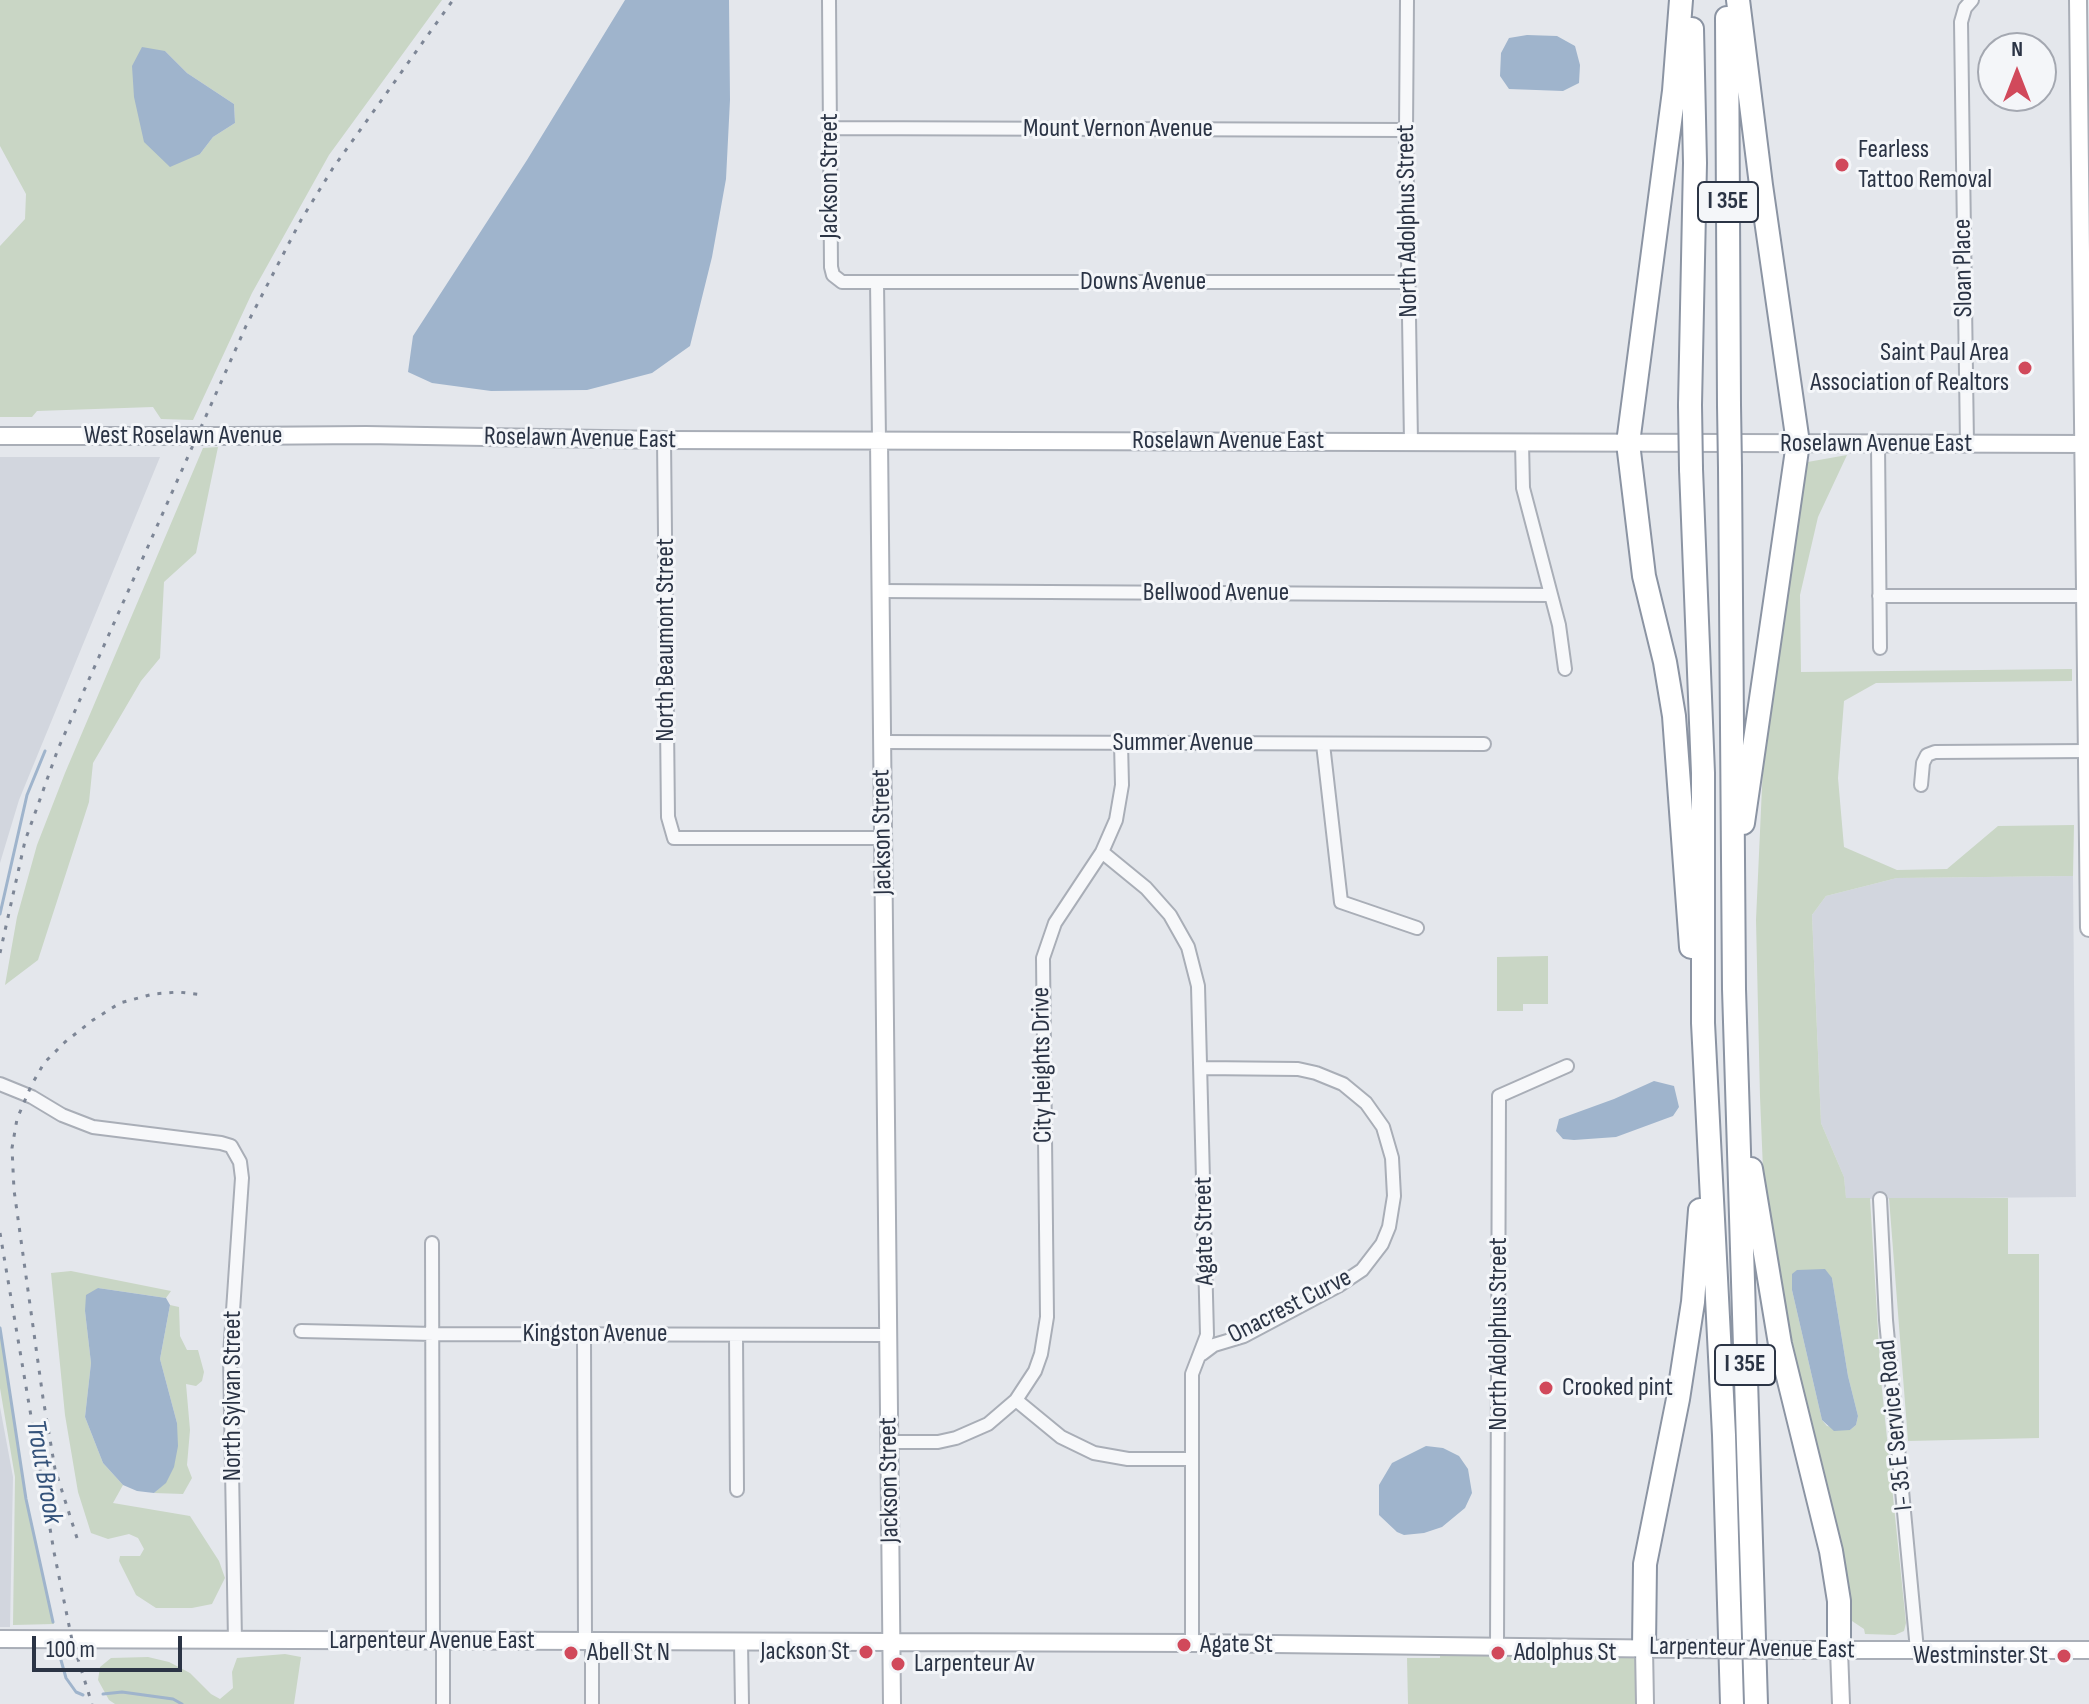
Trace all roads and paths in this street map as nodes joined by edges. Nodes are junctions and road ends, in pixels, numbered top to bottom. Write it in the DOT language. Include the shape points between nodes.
graph roads {
  1 [pos="829,0"];
  2 [pos="1407,0"];
  3 [pos="1681,0"];
  4 [pos="1692,0"];
  5 [pos="1727,0"];
  6 [pos="1738,0"];
  7 [pos="1972,0"];
  8 [pos="2078,0"];
  9 [pos="830,128"];
  10 [pos="1406,130"];
  11 [pos="2085,213"];
  12 [pos="877,282"];
  13 [pos="1409,282"];
  14 [pos="366,435"];
  15 [pos="0,436"];
  16 [pos="664,440"];
  17 [pos="879,440"];
  18 [pos="1411,442"];
  19 [pos="1522,443"];
  20 [pos="1628,443"];
  21 [pos="1798,443"];
  22 [pos="1878,444"];
  23 [pos="1967,444"];
  24 [pos="2086,444"];
  25 [pos="881,591"];
  26 [pos="1551,595"];
  27 [pos="1879,596"];
  28 [pos="2084,596"];
  29 [pos="1880,648"];
  30 [pos="1565,669"];
  31 [pos="882,742"];
  32 [pos="1121,743"];
  33 [pos="1323,744"];
  34 [pos="1484,744"];
  35 [pos="2087,751"];
  36 [pos="1921,785"];
  37 [pos="2088,826"];
  38 [pos="883,838"];
  39 [pos="1102,852"];
  40 [pos="1733,894"];
  41 [pos="1417,928"];
  42 [pos="2089,928"];
  43 [pos="1703,1023"];
  44 [pos="1567,1066"];
  45 [pos="1201,1068"];
  46 [pos="1737,1081"];
  47 [pos="0,1084"];
  48 [pos="1707,1121"];
  49 [pos="1880,1199"];
  50 [pos="432,1243"];
  51 [pos="301,1331"];
  52 [pos="434,1334"];
  53 [pos="584,1334"];
  54 [pos="736,1335"];
  55 [pos="889,1335"];
  56 [pos="1200,1356"];
  57 [pos="1016,1400"];
  58 [pos="890,1442"];
  59 [pos="1192,1459"];
  60 [pos="737,1490"];
  61 [pos="0,1639"];
  62 [pos="235,1641"];
  63 [pos="438,1641"];
  64 [pos="589,1641"];
  65 [pos="741,1642"];
  66 [pos="892,1642"];
  67 [pos="1192,1643"];
  68 [pos="1497,1646"];
  69 [pos="1644,1648"];
  70 [pos="1839,1650"];
  71 [pos="1917,1650"];
  72 [pos="2089,1650"];
  73 [pos="443,1704"];
  74 [pos="592,1704"];
  75 [pos="742,1704"];
  76 [pos="892,1704"];
  77 [pos="1645,1704"];
  78 [pos="1732,1704"];
  79 [pos="1756,1704"];
  80 [pos="1841,1704"];
  1 -- 9 [label="street, Jackson Street"];
  2 -- 10 [label="street, North Adolphus Street"];
  3 -- 20 [label="highway"];
  4 -- 43 [label="highway, I 35E, bridge" via="1690,405 1703,773"];
  5 -- 40 [label="highway, I 35E, bridge"];
  6 -- 21 [label="highway"];
  7 -- 23 [label="street, Sloan Place" via="1961,22"];
  8 -- 11 [label="street"];
  9 -- 10 [label="street, Mount Vernon Avenue"];
  9 -- 12 [label="street, Jackson Street" via="832,272 842,282"];
  10 -- 13 [label="street, North Adolphus Street"];
  11 -- 24 [label="street"];
  12 -- 13 [label="street, Downs Avenue"];
  12 -- 17 [label="street, Jackson Street"];
  13 -- 18 [label="street, North Adolphus Street"];
  14 -- 15 [label="street, West Roselawn Avenue, bridge"];
  14 -- 16 [label="street, Roselawn Avenue East"];
  16 -- 17 [label="street, Roselawn Avenue East"];
  16 -- 38 [label="street, North Beaumont Street" via="668,817 674,838"];
  17 -- 18 [label="street, Roselawn Avenue East"];
  17 -- 25 [label="street, Jackson Street"];
  18 -- 19 [label="street, Roselawn Avenue East"];
  19 -- 20 [label="street, Roselawn Avenue East"];
  19 -- 26 [label="street" via="1523,488"];
  20 -- 21 [label="street, Roselawn Avenue East"];
  20 -- 43 [label="highway" via="1644,576 1674,716 1690,943"];
  21 -- 22 [label="street, Roselawn Avenue East"];
  21 -- 40 [label="highway"];
  22 -- 23 [label="street, Roselawn Avenue East"];
  22 -- 27 [label="street"];
  23 -- 24 [label="street, Roselawn Avenue East"];
  24 -- 28 [label="street"];
  25 -- 26 [label="street, Bellwood Avenue"];
  25 -- 31 [label="street, Jackson Street"];
  26 -- 30 [label="street"];
  27 -- 28 [label="street"];
  27 -- 29 [label="street"];
  28 -- 35 [label="street"];
  31 -- 32 [label="street, Summer Avenue"];
  31 -- 38 [label="street, Jackson Street"];
  32 -- 33 [label="street, Summer Avenue"];
  32 -- 39 [label="street, City Heights Drive" via="1120,802"];
  33 -- 34 [label="street, Summer Avenue"];
  33 -- 41 [label="street" via="1341,902"];
  35 -- 36 [label="street" via="1935,752 1923,763"];
  35 -- 37 [label="street"];
  37 -- 42 [label="street"];
  38 -- 55 [label="street, Jackson Street"];
  39 -- 45 [label="street, Agate Street" via="1159,901 1188,947 1198,986"];
  39 -- 57 [label="street, City Heights Drive" via="1055,923 1043,958 1047,1317 1041,1354"];
  40 -- 46 [label="highway, I 35E"];
  43 -- 48 [label="highway, I 35E"];
  44 -- 68 [label="street, North Adolphus Street" via="1499,1096"];
  45 -- 56 [label="street, Agate Street" via="1207,1335"];
  45 -- 56 [label="street, Onacrest Curve" via="1298,1069 1343,1084 1383,1127 1392,1158 1394,1196 1386,1236 1362,1270"];
  46 -- 70 [label="highway" via="1780,1344 1831,1551"];
  46 -- 79 [label="highway, I 35E"];
  47 -- 62 [label="street, North Sylvan Street" via="93,1127 221,1143 236,1153 242,1178 230,1355"];
  48 -- 69 [label="highway" via="1693,1302 1645,1564"];
  48 -- 78 [label="highway, I 35E"];
  49 -- 71 [label="street, I- 35 E Service Road"];
  50 -- 52 [label="street"];
  51 -- 52 [label="street, Kingston Avenue"];
  52 -- 53 [label="street, Kingston Avenue"];
  52 -- 63 [label="street"];
  53 -- 54 [label="street, Kingston Avenue"];
  53 -- 64 [label="street"];
  54 -- 55 [label="street, Kingston Avenue"];
  54 -- 60 [label="street"];
  55 -- 58 [label="street, Jackson Street"];
  56 -- 59 [label="street, Agate Street" via="1192,1374"];
  57 -- 58 [label="street" via="988,1424 956,1438"];
  57 -- 59 [label="street" via="1061,1437 1094,1453"];
  58 -- 66 [label="street, Jackson Street"];
  59 -- 67 [label="street, Agate Street"];
  61 -- 62 [label="street, Larpenteur Avenue East"];
  62 -- 63 [label="street, Larpenteur Avenue East"];
  63 -- 64 [label="street, Larpenteur Avenue East"];
  63 -- 73 [label="street"];
  64 -- 65 [label="street, Larpenteur Avenue East"];
  64 -- 74 [label="street"];
  65 -- 66 [label="street, Larpenteur Avenue East"];
  65 -- 75 [label="street"];
  66 -- 67 [label="street, Larpenteur Avenue East"];
  66 -- 76 [label="street, Jackson Street"];
  67 -- 68 [label="street, Larpenteur Avenue East"];
  68 -- 69 [label="street, Larpenteur Avenue East"];
  69 -- 70 [label="street, Larpenteur Avenue East, bridge"];
  69 -- 77 [label="street"];
  70 -- 71 [label="street, Larpenteur Avenue East"];
  70 -- 80 [label="street"];
  71 -- 72 [label="street, Larpenteur Avenue East"];
}
